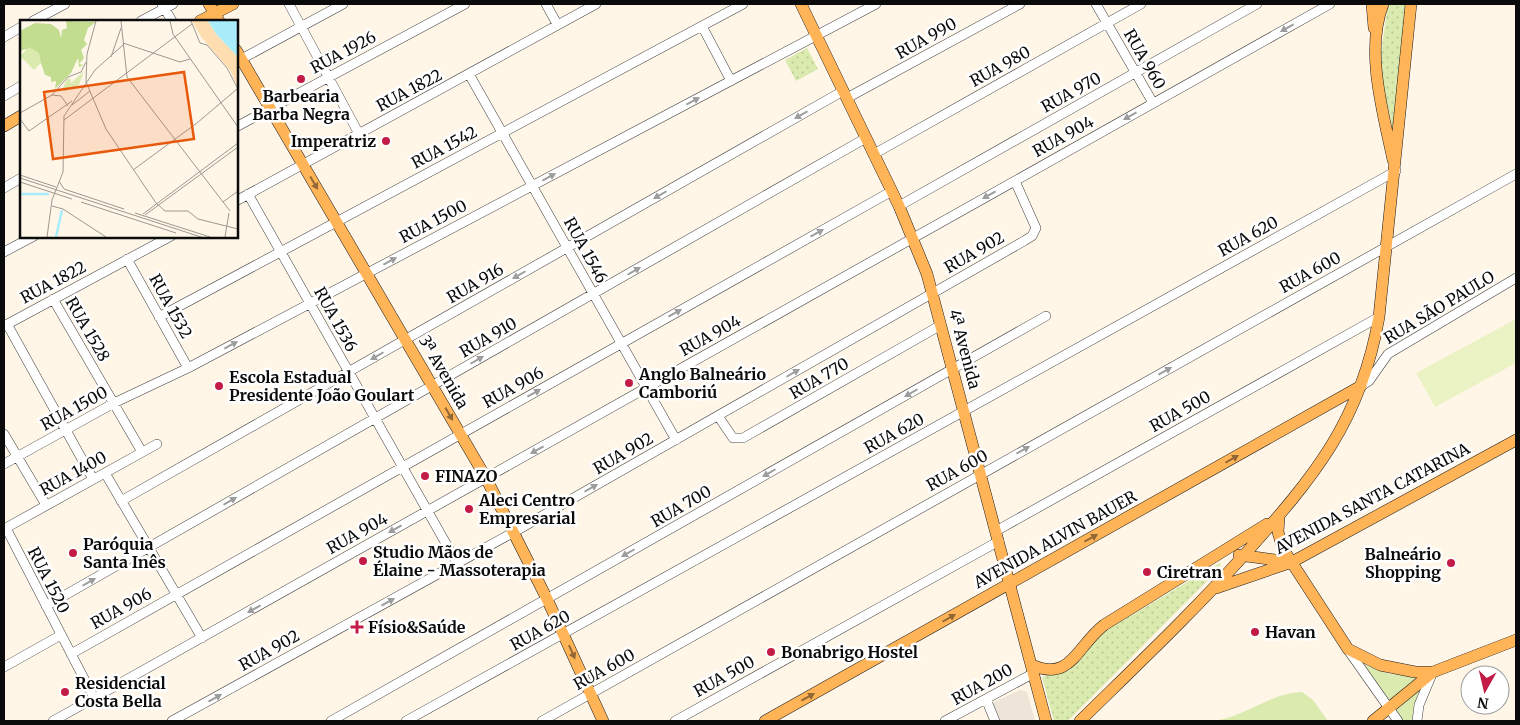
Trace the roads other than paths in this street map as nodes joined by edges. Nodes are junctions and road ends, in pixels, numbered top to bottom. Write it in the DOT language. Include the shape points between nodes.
graph roads {
  1 [pos="65,4"];
  2 [pos="173,4"];
  3 [pos="233,4"];
  4 [pos="289,4"];
  5 [pos="343,4"];
  6 [pos="465,4"];
  7 [pos="546,4"];
  8 [pos="596,4"];
  9 [pos="743,4"];
  10 [pos="802,4"];
  11 [pos="876,4"];
  12 [pos="1020,4"];
  13 [pos="1096,4"];
  14 [pos="1141,4"];
  15 [pos="1257,4"];
  16 [pos="1330,4"];
  17 [pos="1372,4"];
  18 [pos="1383,4"];
  19 [pos="1411,4"];
  20 [pos="163,6"];
  21 [pos="214,13"];
  22 [pos="34,20"];
  23 [pos="142,20"];
  24 [pos="171,20"];
  25 [pos="202,20"];
  26 [pos="1107,23"];
  27 [pos="558,24"];
  28 [pos="702,26"];
  29 [pos="301,27"];
  30 [pos="20,28"];
  31 [pos="817,35"];
  32 [pos="4,37"];
  33 [pos="1376,48"];
  34 [pos="238,57"];
  35 [pos="1135,72"];
  36 [pos="469,74"];
  37 [pos="328,78"];
  38 [pos="731,81"];
  39 [pos="20,87"];
  40 [pos="845,94"];
  41 [pos="4,96"];
  42 [pos="1153,103"];
  43 [pos="270,109"];
  44 [pos="20,117"];
  45 [pos="4,126"];
  46 [pos="238,126"];
  47 [pos="502,133"];
  48 [pos="359,134"];
  49 [pos="866,138"];
  50 [pos="874,154"];
  51 [pos="303,164"];
  52 [pos="1396,171"];
  53 [pos="1516,174"];
  54 [pos="20,179"];
  55 [pos="1015,180"];
  56 [pos="532,186"];
  57 [pos="4,188"];
  58 [pos="892,190"];
  59 [pos="248,194"];
  60 [pos="238,200"];
  61 [pos="899,206"];
  62 [pos="337,222"];
  63 [pos="30,238"];
  64 [pos="914,238"];
  65 [pos="155,240"];
  66 [pos="1387,246"];
  67 [pos="567,248"];
  68 [pos="281,251"];
  69 [pos="4,252"];
  70 [pos="127,259"];
  71 [pos="367,274"];
  72 [pos="1516,278"];
  73 [pos="933,293"];
  74 [pos="593,294"];
  75 [pos="53,299"];
  76 [pos="310,303"];
  77 [pos="1046,316"];
  78 [pos="159,317"];
  79 [pos="1379,317"];
  80 [pos="5,325"];
  81 [pos="941,325"];
  82 [pos="406,340"];
  83 [pos="621,343"];
  84 [pos="188,368"];
  85 [pos="953,368"];
  86 [pos="349,372"];
  87 [pos="433,386"];
  88 [pos="1361,386"];
  89 [pos="646,388"];
  90 [pos="114,403"];
  91 [pos="964,411"];
  92 [pos="718,416"];
  93 [pos="375,418"];
  94 [pos="65,430"];
  95 [pos="4,434"];
  96 [pos="461,434"];
  97 [pos="676,440"];
  98 [pos="1516,440"];
  99 [pos="157,444"];
  100 [pos="142,452"];
  101 [pos="17,456"];
  102 [pos="4,464"];
  103 [pos="403,467"];
  104 [pos="105,473"];
  105 [pos="981,474"];
  106 [pos="486,478"];
  107 [pos="93,479"];
  108 [pos="121,501"];
  109 [pos="46,505"];
  110 [pos="428,511"];
  111 [pos="1279,517"];
  112 [pos="5,528"];
  113 [pos="514,532"];
  114 [pos="997,536"];
  115 [pos="148,548"];
  116 [pos="1222,552"];
  117 [pos="1244,555"];
  118 [pos="1292,562"];
  119 [pos="457,563"];
  120 [pos="1010,583"];
  121 [pos="1213,590"];
  122 [pos="176,595"];
  123 [pos="547,599"];
  124 [pos="46,606"];
  125 [pos="564,634"];
  126 [pos="61,635"];
  127 [pos="202,638"];
  128 [pos="1516,640"];
  129 [pos="1348,649"];
  130 [pos="71,654"];
  131 [pos="4,667"];
  132 [pos="1033,669"];
  133 [pos="1433,672"];
  134 [pos="590,694"];
  135 [pos="94,698"];
  136 [pos="986,699"];
  137 [pos="1388,707"];
  138 [pos="54,721"];
  139 [pos="172,721"];
  140 [pos="331,721"];
  141 [pos="406,721"];
  142 [pos="542,721"];
  143 [pos="603,721"];
  144 [pos="675,721"];
  145 [pos="765,721"];
  146 [pos="945,721"];
  147 [pos="995,721"];
  148 [pos="1046,721"];
  149 [pos="1080,721"];
  150 [pos="1373,721"];
  151 [pos="1398,721"];
  152 [pos="1416,721"];
  1 -- 22 [label="street"];
  2 -- 20 [label="street"];
  3 -- 21 [label="main road"];
  4 -- 29 [label="street"];
  5 -- 29 [label="street"];
  6 -- 37 [label="street, RUA 1926"];
  7 -- 27 [label="street"];
  8 -- 27 [label="street, RUA 1822"];
  9 -- 28 [label="street, RUA 1542"];
  10 -- 31 [label="main road, 4ª Avenida"];
  11 -- 31 [label="street, RUA 1500"];
  12 -- 40 [label="street, RUA 990"];
  13 -- 26 [label="street, RUA 960"];
  14 -- 26 [label="street, RUA 980"];
  15 -- 35 [label="street, RUA 970"];
  16 -- 42 [label="street, RUA 904, one-way"];
  17 -- 33 [label="main road"];
  18 -- 33 [label="main road"];
  19 -- 52 [label="main road"];
  20 -- 23 [label="street"];
  20 -- 24 [label="street"];
  21 -- 25 [label="main road"];
  26 -- 35 [label="street, RUA 960"];
  26 -- 50 [label="street, RUA 980"];
  27 -- 36 [label="street, RUA 1822"];
  28 -- 38 [label="street"];
  28 -- 47 [label="street, RUA 1542"];
  29 -- 34 [label="street"];
  29 -- 37 [label="street"];
  30 -- 32 [label="street"];
  31 -- 38 [label="street, RUA 1500"];
  31 -- 40 [label="main road, 4ª Avenida"];
  33 -- 52 [label="main road" via="1379,97"];
  34 -- 43 [label="main road, 3ª Avenida"];
  35 -- 42 [label="street, RUA 960"];
  35 -- 61 [label="street, RUA 970"];
  36 -- 47 [label="street, RUA 1546"];
  36 -- 48 [label="street, RUA 1822"];
  37 -- 43 [label="street, RUA 1926"];
  37 -- 48 [label="street"];
  56 -- 38 [label="street, RUA 1500, one-way"];
  39 -- 41 [label="street"];
  40 -- 49 [label="main road, 4ª Avenida"];
  40 -- 67 [label="street, RUA 916, one-way"];
  42 -- 55 [label="street, RUA 904, one-way"];
  43 -- 46 [label="street, RUA 1926"];
  43 -- 51 [label="main road, 3ª Avenida"];
  44 -- 45 [label="main road"];
  47 -- 56 [label="street, RUA 1546"];
  47 -- 62 [label="street, RUA 1542"];
  48 -- 51 [label="street, RUA 1822"];
  49 -- 50 [label="main road, 4ª Avenida"];
  74 -- 49 [label="street, RUA 910, one-way"];
  50 -- 58 [label="main road, 4ª Avenida"];
  51 -- 59 [label="street, RUA 1822"];
  51 -- 62 [label="main road, 3ª Avenida, one-way"];
  52 -- 66 [label="main road"];
  52 -- 91 [label="street, RUA 620"];
  53 -- 66 [label="street, RUA 600"];
  54 -- 57 [label="street"];
  55 -- 64 [label="street, RUA 904, one-way"];
  55 -- 73 [label="street, RUA 902" via="1034,220 1036,228 1032,236"];
  56 -- 67 [label="street, RUA 1546"];
  71 -- 56 [label="street, RUA 1500, one-way"];
  58 -- 61 [label="main road, 4ª Avenida"];
  83 -- 58 [label="street, RUA 906, one-way"];
  59 -- 60 [label="street, RUA 1822"];
  59 -- 68 [label="street, RUA 1536"];
  61 -- 64 [label="main road, 4ª Avenida"];
  62 -- 68 [label="street, RUA 1542"];
  62 -- 71 [label="main road, 3ª Avenida"];
  63 -- 69 [label="street"];
  64 -- 73 [label="main road, 4ª Avenida"];
  64 -- 89 [label="street, RUA 904"];
  65 -- 70 [label="street, RUA 1822"];
  66 -- 79 [label="main road"];
  105 -- 66 [label="street, RUA 600, one-way"];
  67 -- 74 [label="street, RUA 1546"];
  67 -- 82 [label="street, RUA 916, one-way"];
  68 -- 76 [label="street, RUA 1536"];
  68 -- 78 [label="street, RUA 1542"];
  70 -- 75 [label="street, RUA 1822"];
  70 -- 78 [label="street, RUA 1532"];
  71 -- 76 [label="street, RUA 1500"];
  71 -- 82 [label="main road, 3ª Avenida"];
  72 -- 88 [label="street, RUA SÃO PAULO" via="1388,354 1369,381"];
  73 -- 81 [label="main road, 4ª Avenida"];
  92 -- 73 [label="street, RUA 902, one-way"];
  74 -- 83 [label="street, RUA 1546"];
  87 -- 74 [label="street, RUA 910, one-way"];
  75 -- 80 [label="street, RUA 1822"];
  75 -- 90 [label="street, RUA 1528"];
  84 -- 76 [label="street, RUA 1500, one-way"];
  76 -- 86 [label="street, RUA 1536"];
  77 -- 85 [label="street, RUA 700"];
  78 -- 84 [label="street, RUA 1532"];
  79 -- 88 [label="main road" via="1372,356"];
  79 -- 114 [label="street, RUA 500"];
  80 -- 94 [label="street"];
  81 -- 85 [label="main road, 4ª Avenida"];
  81 -- 92 [label="street, RUA 770" via="743,438 733,438"];
  82 -- 86 [label="street, RUA 916, one-way"];
  82 -- 87 [label="main road, 3ª Avenida"];
  83 -- 89 [label="street, RUA 1546"];
  96 -- 83 [label="street, RUA 906, one-way"];
  84 -- 90 [label="street, RUA 1500"];
  85 -- 91 [label="main road, 4ª Avenida"];
  85 -- 123 [label="street, RUA 700, one-way"];
  86 -- 93 [label="street, RUA 1536"];
  86 -- 108 [label="street, RUA 916"];
  87 -- 93 [label="street, RUA 910"];
  87 -- 96 [label="main road, 3ª Avenida, one-way"];
  88 -- 111 [label="main road" via="1350,413 1323,460"];
  120 -- 88 [label="main road, AVENIDA ALVIN BAUER, one-way"];
  89 -- 97 [label="street, RUA 1546"];
  89 -- 106 [label="street, RUA 904, one-way"];
  90 -- 94 [label="street, RUA 1500"];
  90 -- 100 [label="street, RUA 1528"];
  91 -- 105 [label="main road, 4ª Avenida"];
  91 -- 125 [label="street, RUA 620"];
  92 -- 97 [label="street, RUA 902"];
  93 -- 103 [label="street, RUA 1536"];
  115 -- 93 [label="street, RUA 910, one-way"];
  94 -- 101 [label="street, RUA 1500"];
  94 -- 107 [label="street"];
  95 -- 101 [label="street"];
  96 -- 103 [label="street, RUA 906"];
  96 -- 106 [label="main road, 3ª Avenida"];
  113 -- 97 [label="street, RUA 902, one-way"];
  98 -- 118 [label="main road, AVENIDA SANTA CATARINA"];
  99 -- 100 [label="street, RUA 1400"];
  100 -- 104 [label="street, RUA 1400"];
  101 -- 102 [label="street, RUA 1500"];
  101 -- 109 [label="street"];
  103 -- 110 [label="street, RUA 1536"];
  103 -- 122 [label="street, RUA 906"];
  104 -- 107 [label="street, RUA 1400"];
  104 -- 108 [label="street"];
  105 -- 114 [label="main road, 4ª Avenida"];
  105 -- 134 [label="street, RUA 600"];
  106 -- 110 [label="street, RUA 904"];
  106 -- 113 [label="main road, 3ª Avenida"];
  107 -- 109 [label="street, RUA 1400"];
  108 -- 115 [label="street"];
  109 -- 112 [label="street, RUA 1400"];
  110 -- 119 [label="street, RUA 1536"];
  110 -- 127 [label="street, RUA 904, one-way"];
  111 -- 116 [label="main road"];
  111 -- 117 [label="main road"];
  111 -- 118 [label="main road" via="1280,540"];
  112 -- 124 [label="street, RUA 1520"];
  113 -- 119 [label="street, RUA 902"];
  113 -- 123 [label="main road, 3ª Avenida"];
  114 -- 120 [label="main road, 4ª Avenida"];
  114 -- 144 [label="street, RUA 500"];
  115 -- 122 [label="street"];
  124 -- 115 [label="street, RUA 910, one-way"];
  116 -- 117 [label="main road"];
  116 -- 132 [label="main road" via="1104,624 1065,667 1051,671"];
  117 -- 118 [label="main road"];
  117 -- 121 [label="main road"];
  118 -- 121 [label="main road, AVENIDA SANTA CATARINA"];
  118 -- 129 [label="main road"];
  139 -- 119 [label="street, RUA 902, one-way"];
  120 -- 132 [label="main road, 4ª Avenida"];
  145 -- 120 [label="main road, AVENIDA ALVIN BAUER, one-way"];
  121 -- 149 [label="main road"];
  122 -- 127 [label="street"];
  122 -- 130 [label="street, RUA 906"];
  123 -- 125 [label="main road, 3ª Avenida"];
  123 -- 140 [label="street, RUA 700"];
  124 -- 126 [label="street, RUA 1520"];
  125 -- 134 [label="main road, 3ª Avenida, one-way"];
  125 -- 141 [label="street, RUA 620"];
  126 -- 130 [label="street, RUA 1520"];
  126 -- 131 [label="street"];
  127 -- 135 [label="street, RUA 904"];
  128 -- 133 [label="main road"];
  129 -- 133 [label="main road" via="1380,665"];
  129 -- 137 [label="street"];
  130 -- 135 [label="street, RUA 1520"];
  132 -- 136 [label="street, RUA 200"];
  132 -- 148 [label="main road, 4ª Avenida"];
  133 -- 137 [label="main road"];
  133 -- 152 [label="street"];
  134 -- 142 [label="street, RUA 600"];
  134 -- 143 [label="main road, 3ª Avenida"];
  135 -- 138 [label="street, RUA 904"];
  136 -- 146 [label="street, RUA 200"];
  136 -- 147 [label="street"];
  137 -- 150 [label="main road"];
  137 -- 151 [label="street"];
}
